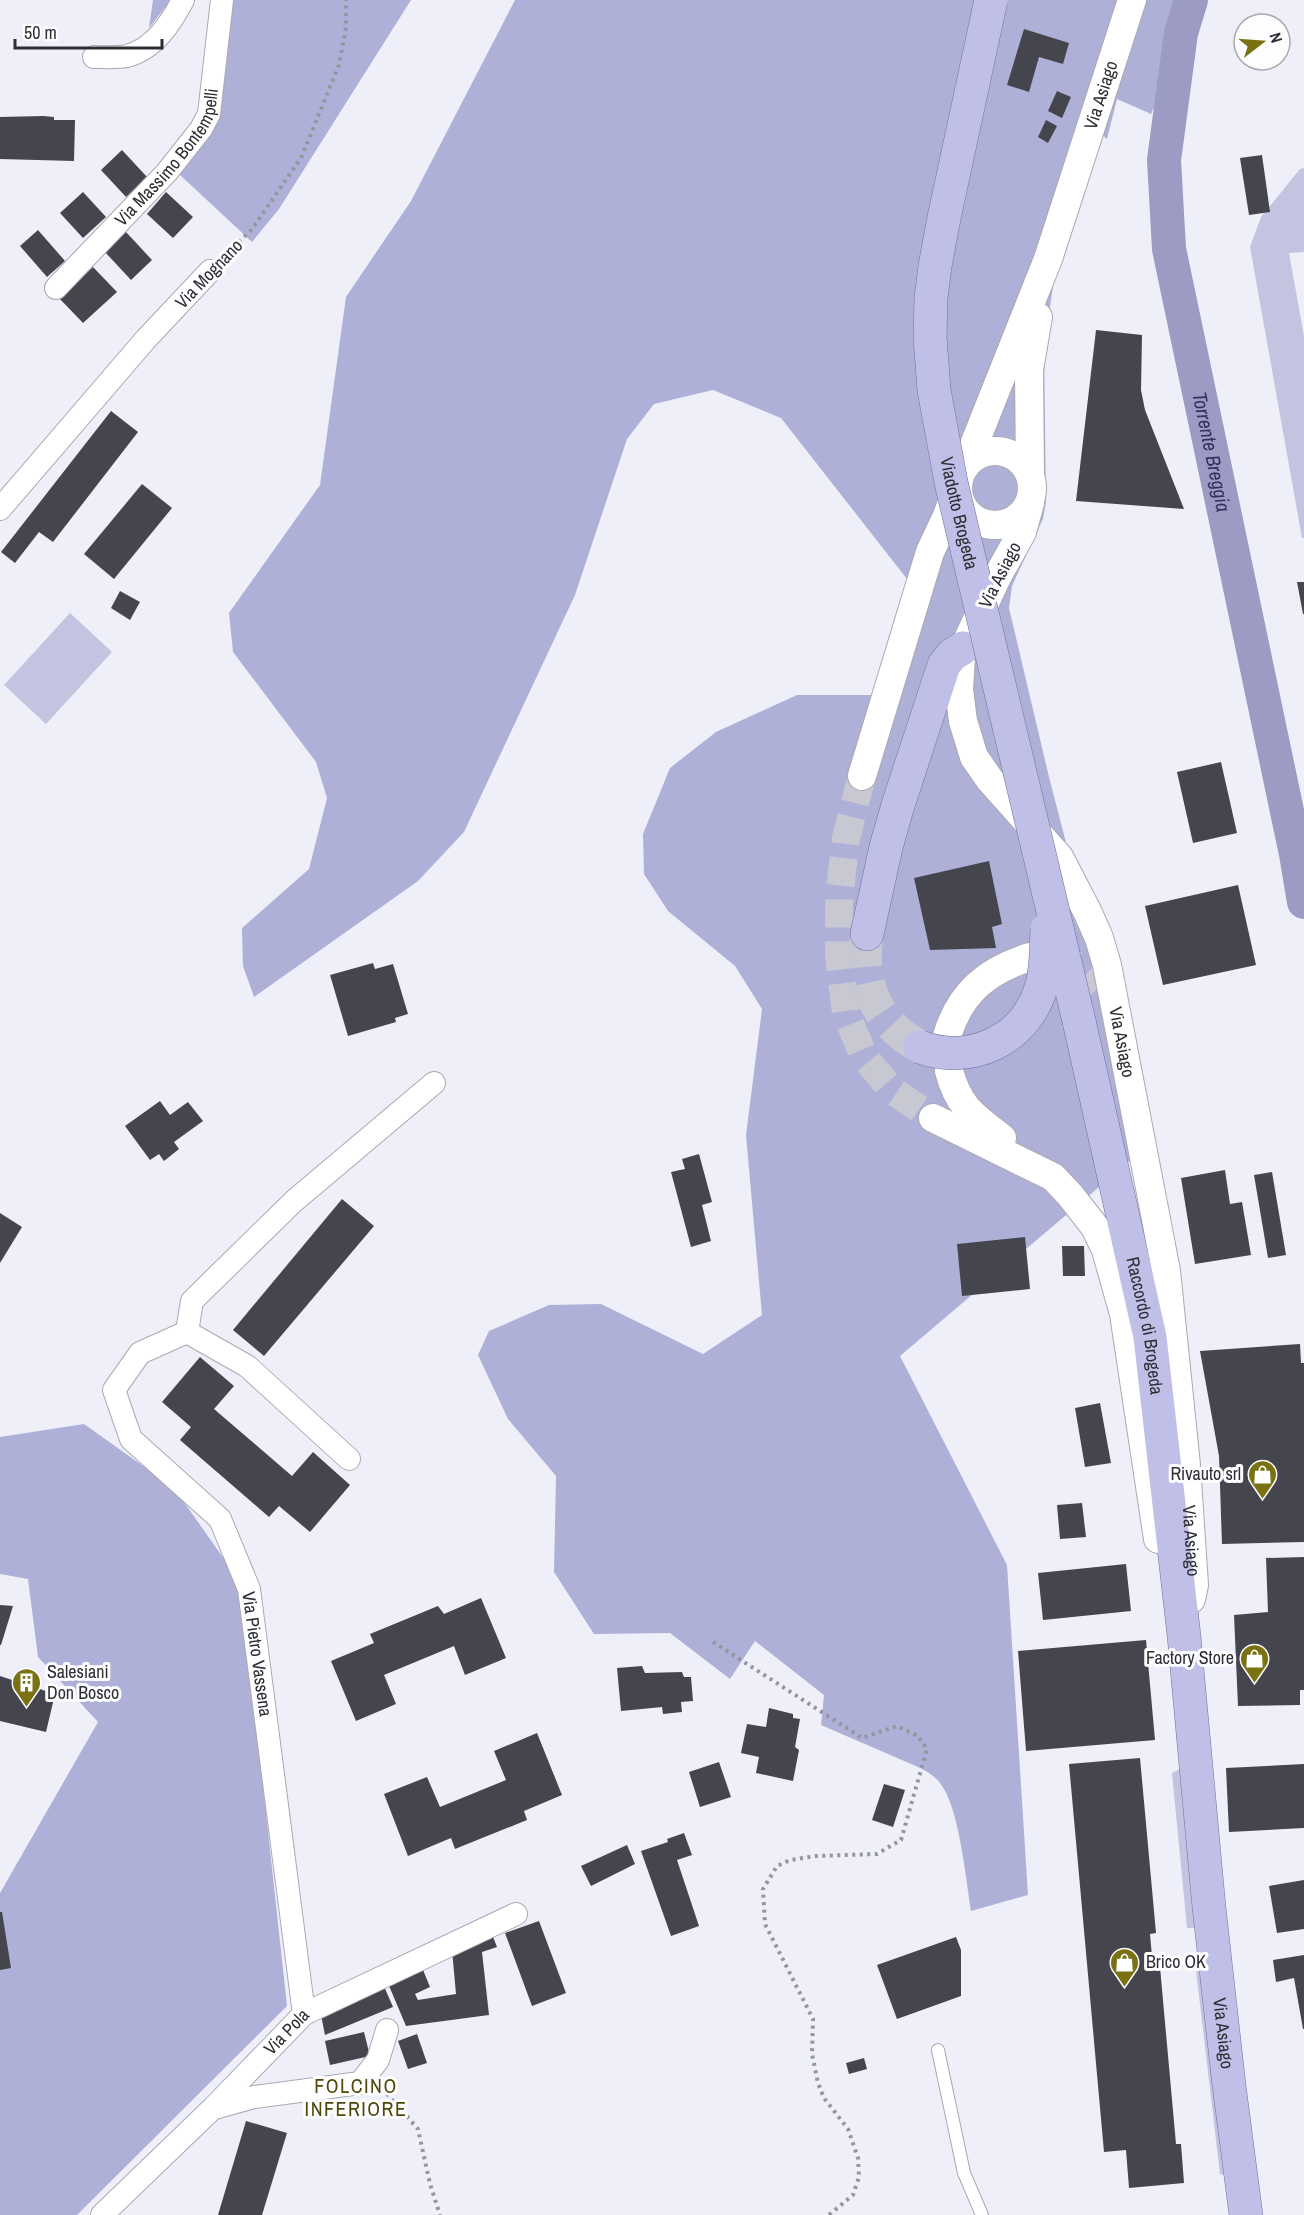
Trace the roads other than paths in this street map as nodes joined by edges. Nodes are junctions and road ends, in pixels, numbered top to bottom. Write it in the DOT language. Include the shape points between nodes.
graph roads {
  1 [pos="183,0"];
  2 [pos="222,0"];
  3 [pos="991,0"];
  4 [pos="1128,13"];
  5 [pos="94,57"];
  6 [pos="1048,259"];
  7 [pos="210,271"];
  8 [pos="56,288"];
  9 [pos="1030,473"];
  10 [pos="962,476"];
  11 [pos="1030,503"];
  12 [pos="0,510"];
  13 [pos="963,648"];
  14 [pos="862,776"];
  15 [pos="1048,891"];
  16 [pos="867,934"];
  17 [pos="1030,957"];
  18 [pos="1099,988"];
  19 [pos="1080,1021"];
  20 [pos="1117,1023"];
  21 [pos="934,1042"];
  22 [pos="949,1071"];
  23 [pos="434,1083"];
  24 [pos="933,1118"];
  25 [pos="1053,1177"];
  26 [pos="187,1332"];
  27 [pos="349,1458"];
  28 [pos="1184,1636"];
  29 [pos="516,1914"];
  30 [pos="304,2014"];
  31 [pos="387,2030"];
  32 [pos="938,2050"];
  33 [pos="213,2108"];
  34 [pos="102,2215"];
  35 [pos="982,2215"];
  36 [pos="1246,2215"];
  1 -- 5 [label="street" via="166,28 139,51 126,56"];
  2 -- 8 [label="street, Via Massimo Bontempelli" via="209,114 201,129 167,172"];
  3 -- 15 [label="main road, Viadotto Brogeda, bridge" via="944,218 931,298 930,338 934,390 951,482"];
  4 -- 6 [label="street, Via Asiago"];
  6 -- 9 [label="street, Via Asiago" via="1029,370"];
  6 -- 10 [label="street, Via Asiago"];
  7 -- 12 [label="street, Via Mognano" via="146,339"];
  9 -- 10 [label="street" via="1018,458 1004,451 986,452 972,459"];
  9 -- 11 [label="street"];
  10 -- 11 [label="street" via="962,505 974,519 991,525 1005,524 1023,513"];
  10 -- 14 [label="street, Via Asiago" via="930,552"];
  11 -- 13 [label="street, Via Asiago" via="1022,532"];
  13 -- 16 [label="main road" via="944,665 898,805"];
  13 -- 20 [label="street, Via Asiago" via="959,690 974,757 1059,857 1074,883 1099,938"];
  15 -- 19 [label="main road, Viadotto Brogeda, bridge"];
  15 -- 21 [label="main road, bridge" via="1046,969 1027,1017 1008,1036 980,1050 952,1054 930,1051"];
  17 -- 21 [label="street" via="1009,963 974,988"];
  18 -- 20 [label="street"];
  19 -- 28 [label="main road, Raccordo di Brogeda" via="1150,1337"];
  20 -- 28 [label="street, Via Asiago" via="1166,1271 1194,1585"];
  22 -- 25 [label="street" via="968,1112"];
  23 -- 26 [label="street" via="294,1201 192,1301"];
  24 -- 25 [label="street, Via Asiago"];
  25 -- 28 [label="street, Via Asiago" via="1095,1227 1115,1275 1167,1590"];
  26 -- 27 [label="street" via="247,1366"];
  26 -- 30 [label="street, Via Pietro Vassena" via="140,1353 114,1390 131,1439 220,1519 249,1589"];
  28 -- 36 [label="main road, Via Asiago" via="1209,1906"];
  29 -- 30 [label="street, Via Pola"];
  30 -- 33 [label="street, Via Pola"];
  31 -- 33 [label="street" via="378,2060 360,2083 254,2097"];
  32 -- 35 [label="lane" via="964,2173"];
  33 -- 34 [label="street, Via Pola"];
}
